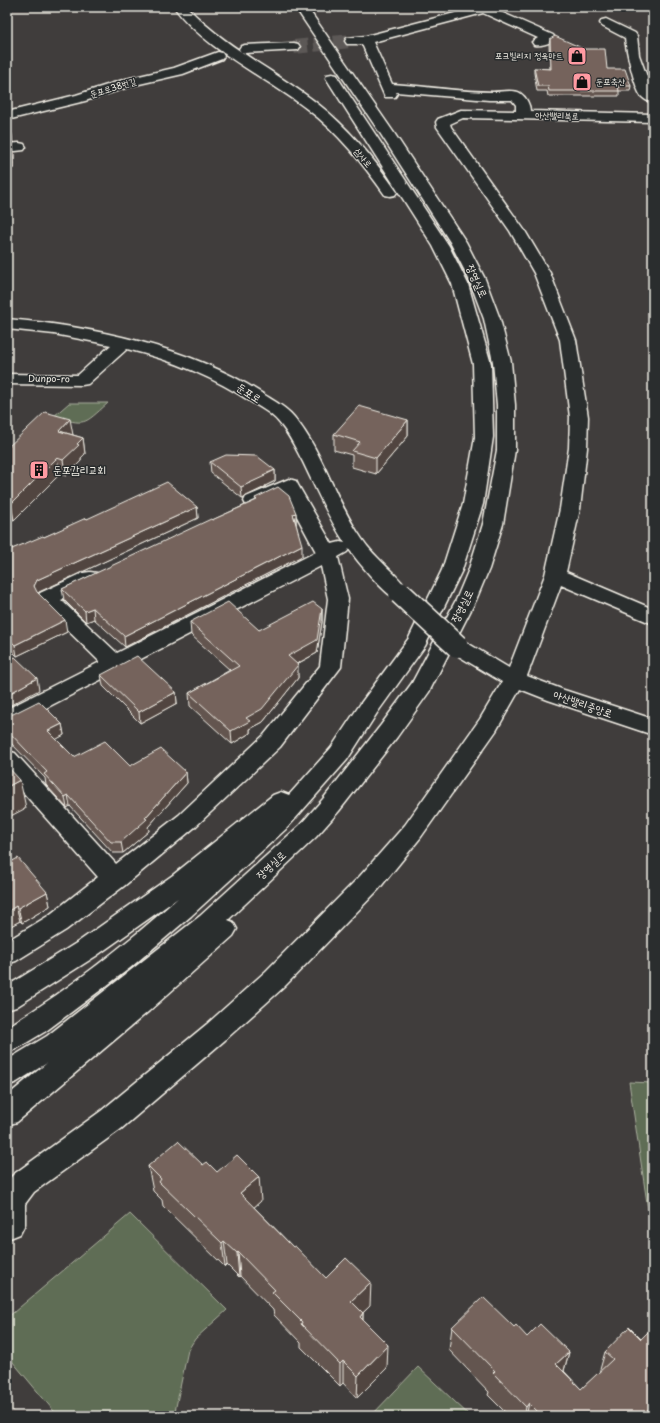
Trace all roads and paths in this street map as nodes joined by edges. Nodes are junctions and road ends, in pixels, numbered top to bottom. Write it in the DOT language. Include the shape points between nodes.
graph roads {
  1 [pos="180,7"];
  2 [pos="488,8"];
  3 [pos="295,10"];
  4 [pos="606,23"];
  5 [pos="332,31"];
  6 [pos="366,40"];
  7 [pos="351,41"];
  8 [pos="538,42"];
  9 [pos="294,47"];
  10 [pos="245,49"];
  11 [pos="218,56"];
  12 [pos="346,74"];
  13 [pos="653,99"];
  14 [pos="524,115"];
  15 [pos="7,116"];
  16 [pos="653,118"];
  17 [pos="406,217"];
  18 [pos="451,300"];
  19 [pos="7,324"];
  20 [pos="124,343"];
  21 [pos="482,364"];
  22 [pos="7,379"];
  23 [pos="239,508"];
  24 [pos="353,540"];
  25 [pos="328,555"];
  26 [pos="104,571"];
  27 [pos="555,575"];
  28 [pos="653,617"];
  29 [pos="457,646"];
  30 [pos="114,663"];
  31 [pos="515,679"];
  32 [pos="7,718"];
  33 [pos="653,727"];
  34 [pos="339,754"];
  35 [pos="7,759"];
  36 [pos="308,831"];
  37 [pos="115,879"];
  38 [pos="7,954"];
  39 [pos="7,999"];
  40 [pos="7,1041"];
  41 [pos="7,1074"];
  42 [pos="7,1113"];
  43 [pos="10,1224"];
  1 -- 17 [label="main road, 삼사로" via="192,21 241,60 314,107 346,137 389,190"];
  2 -- 6 [label="main road"];
  2 -- 8 [label="main road" via="549,38"];
  3 -- 12 [label="main road, 장영실로"];
  3 -- 21 [label="main road, 장영실로" via="323,64 441,246 460,284"];
  4 -- 13 [label="main road" via="631,36 633,55 648,95"];
  5 -- 12 [label="main road"];
  6 -- 7 [label="main road"];
  6 -- 14 [label="main road" via="389,90 516,96 523,105"];
  9 -- 10 [label="main road"];
  11 -- 15 [label="main road, 둔포로38번길" via="178,72 131,82"];
  12 -- 36 [label="main road, 장영실로" via="458,242 477,279 492,319 502,362 506,405 506,450 493,524 466,600 421,686 389,731"];
  14 -- 16 [label="main road, 아산밸리북로"];
  14 -- 27 [label="main road, 아산밸리북로" via="461,114 443,122 518,232 542,273 568,340 579,417 578,448 570,509"];
  18 -- 21 [label="main road"];
  19 -- 20 [label="main road, 둔포로" via="74,332"];
  20 -- 22 [label="main road, Dunpo-ro" via="82,380"];
  20 -- 24 [label="main road, 둔포로" via="183,359 222,376 275,410 289,423 305,449"];
  21 -- 34 [label="main road, 장영실로" via="484,437 474,504 452,570 418,641"];
  23 -- 25 [label="main road" via="289,484"];
  24 -- 25 [label="main road"];
  24 -- 29 [label="main road, 둔포로, bridge" via="400,593"];
  25 -- 30 [label="main road"];
  25 -- 37 [label="main road" via="338,599 330,667 272,741 187,821"];
  26 -- 30 [label="main road" via="47,598"];
  27 -- 28 [label="main road"];
  27 -- 31 [label="main road"];
  29 -- 31 [label="main road, 아산밸리중앙로"];
  30 -- 32 [label="main road"];
  31 -- 33 [label="main road, 아산밸리중앙로"];
  31 -- 43 [label="main road" via="493,717 414,831 369,882 275,979 216,1032 111,1120 24,1183 13,1195 9,1210"];
  34 -- 39 [label="main road" via="182,882 87,950"];
  34 -- 40 [label="main road, 장영실로" via="279,822 182,909 121,961 37,1023"];
  35 -- 37 [label="main road"];
  36 -- 41 [label="main road, 장영실로" via="209,923 56,1044"];
  36 -- 42 [label="main road" via="238,916 140,1003"];
  37 -- 38 [label="main road" via="57,923"];
}
